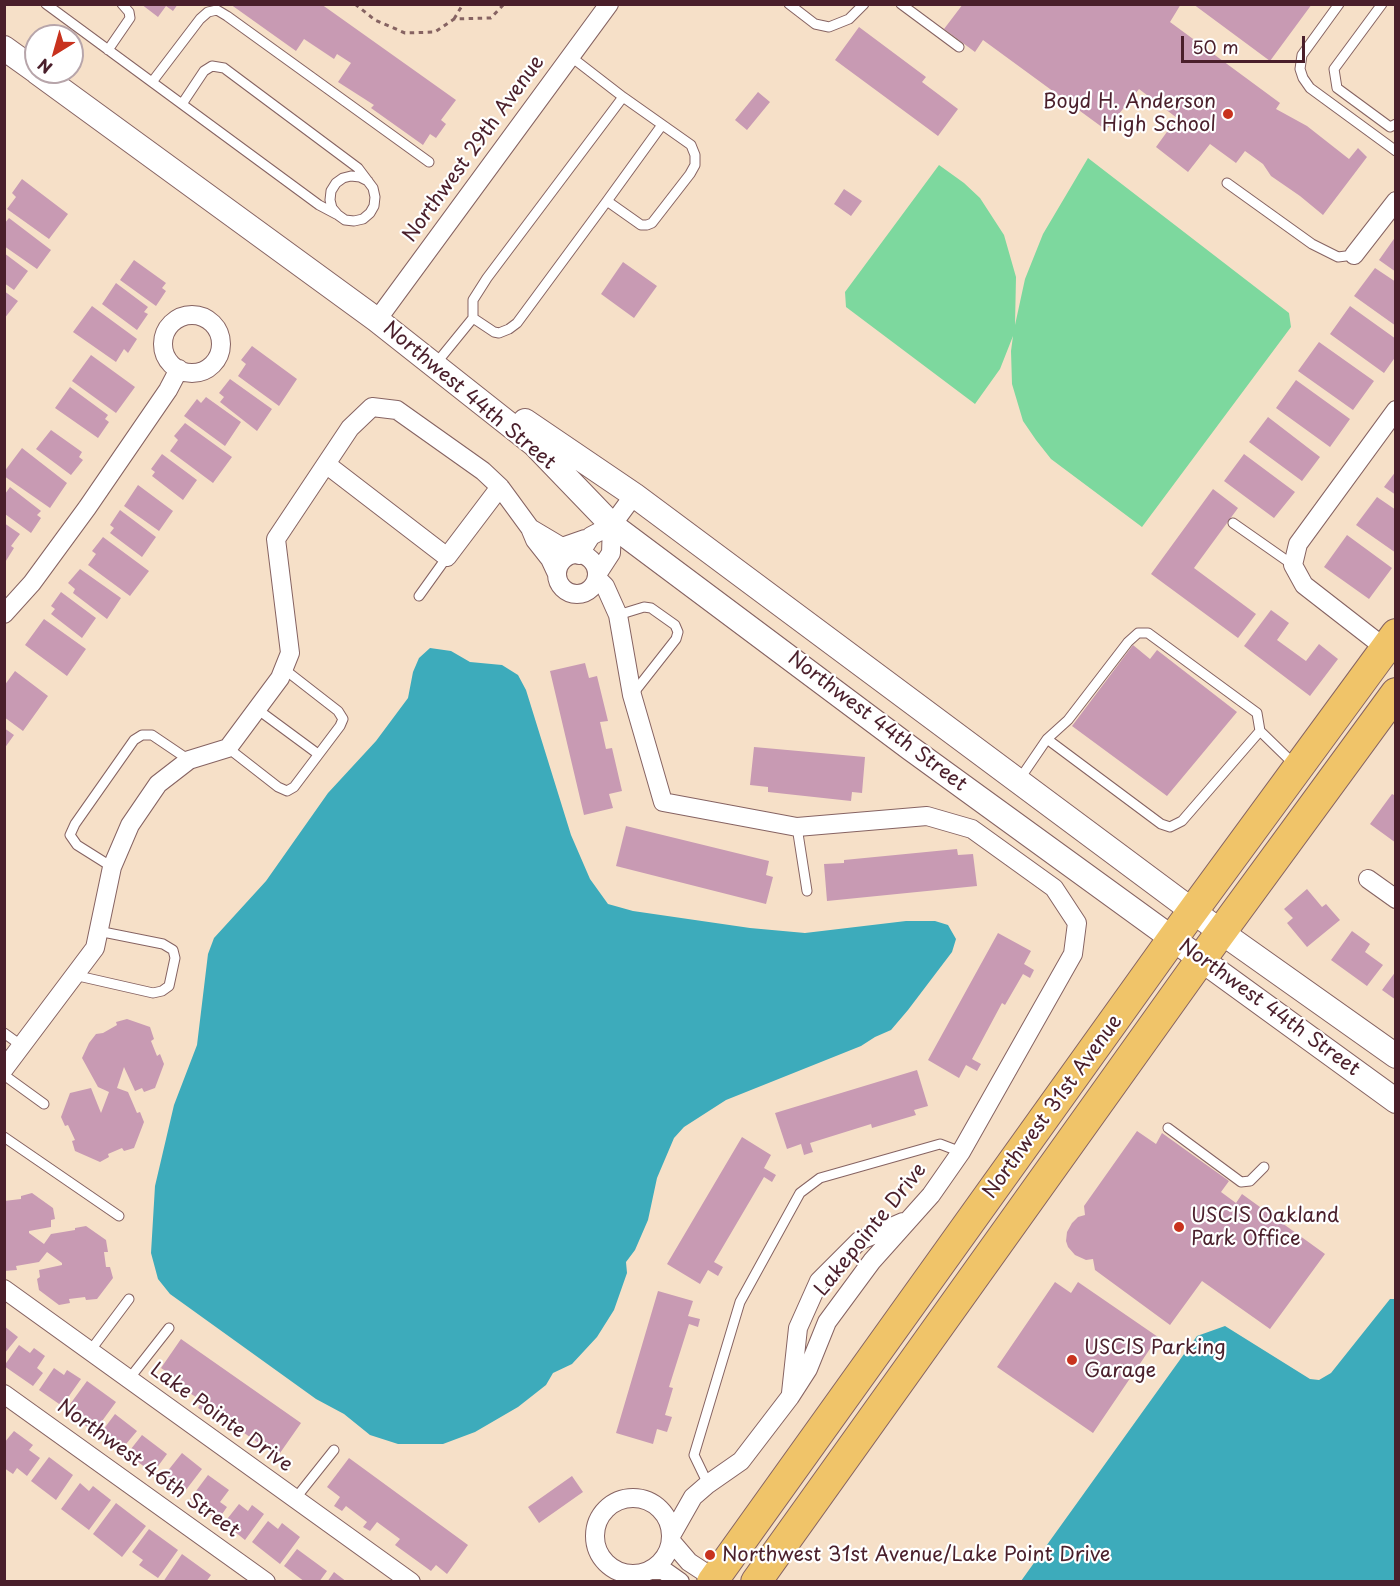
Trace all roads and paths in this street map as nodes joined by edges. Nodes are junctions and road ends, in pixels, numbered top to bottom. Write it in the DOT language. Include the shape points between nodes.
graph roads {
  1 [pos="46,4"];
  2 [pos="122,4"];
  3 [pos="355,4"];
  4 [pos="463,4"];
  5 [pos="504,4"];
  6 [pos="609,4"];
  7 [pos="789,4"];
  8 [pos="864,4"];
  9 [pos="901,4"];
  10 [pos="1340,4"];
  11 [pos="1382,4"];
  12 [pos="454,20"];
  13 [pos="959,47"];
  14 [pos="4,48"];
  15 [pos="108,50"];
  16 [pos="570,57"];
  17 [pos="24,63"];
  18 [pos="152,82"];
  19 [pos="53,84"];
  20 [pos="623,97"];
  21 [pos="182,104"];
  22 [pos="1395,124"];
  23 [pos="662,125"];
  24 [pos="1395,151"];
  25 [pos="429,162"];
  26 [pos="368,181"];
  27 [pos="1227,183"];
  28 [pos="607,201"];
  29 [pos="1395,201"];
  30 [pos="338,215"];
  31 [pos="1354,255"];
  32 [pos="472,318"];
  33 [pos="377,320"];
  34 [pos="438,361"];
  35 [pos="179,369"];
  36 [pos="1395,410"];
  37 [pos="326,464"];
  38 [pos="500,488"];
  39 [pos="634,495"];
  40 [pos="1233,524"];
  41 [pos="602,530"];
  42 [pos="579,555"];
  43 [pos="447,557"];
  44 [pos="556,560"];
  45 [pos="1293,565"];
  46 [pos="597,575"];
  47 [pos="586,593"];
  48 [pos="418,596"];
  49 [pos="5,611"];
  50 [pos="618,615"];
  51 [pos="1390,641"];
  52 [pos="284,669"];
  53 [pos="1395,693"];
  54 [pos="632,695"];
  55 [pos="257,709"];
  56 [pos="1260,731"];
  57 [pos="1047,739"];
  58 [pos="228,748"];
  59 [pos="318,754"];
  60 [pos="189,760"];
  61 [pos="1298,767"];
  62 [pos="1019,780"];
  63 [pos="797,827"];
  64 [pos="112,867"];
  65 [pos="1368,879"];
  66 [pos="807,891"];
  67 [pos="1395,899"];
  68 [pos="1193,911"];
  69 [pos="98,931"];
  70 [pos="1221,932"];
  71 [pos="1173,938"];
  72 [pos="1202,959"];
  73 [pos="74,975"];
  74 [pos="4,1033"];
  75 [pos="22,1046"];
  76 [pos="1395,1056"];
  77 [pos="4,1069"];
  78 [pos="4,1075"];
  79 [pos="1395,1101"];
  80 [pos="44,1104"];
  81 [pos="1168,1128"];
  82 [pos="4,1137"];
  83 [pos="961,1152"];
  84 [pos="1264,1167"];
  85 [pos="118,1216"];
  86 [pos="908,1220"];
  87 [pos="4,1289"];
  88 [pos="129,1299"];
  89 [pos="168,1328"];
  90 [pos="90,1351"];
  91 [pos="129,1379"];
  92 [pos="4,1394"];
  93 [pos="790,1397"];
  94 [pos="334,1450"];
  95 [pos="708,1484"];
  96 [pos="693,1497"];
  97 [pos="295,1499"];
  98 [pos="659,1508"];
  99 [pos="672,1537"];
  100 [pos="652,1570"];
  101 [pos="628,1578"];
  102 [pos="714,1580"];
  103 [pos="266,1581"];
  104 [pos="411,1581"];
  105 [pos="680,1581"];
  106 [pos="756,1581"];
  1 -- 15 [label="lane"];
  2 -- 15 [label="lane" via="130,18"];
  3 -- 12 [label="path" via="375,20 405,33 435,32"];
  4 -- 12 [label="path"];
  5 -- 12 [label="path" via="492,18"];
  6 -- 16 [label="street, Northwest 29th Avenue"];
  7 -- 8 [label="lane" via="815,24 829,27 849,19"];
  9 -- 13 [label="lane"];
  10 -- 24 [label="lane" via="1302,55 1303,78 1310,88"];
  11 -- 22 [label="lane" via="1334,69 1337,88 1390,127"];
  14 -- 17 [label="street, Northwest 44th Street"];
  15 -- 18 [label="lane"];
  16 -- 20 [label="lane"];
  16 -- 33 [label="street, Northwest 29th Avenue"];
  18 -- 21 [label="lane"];
  18 -- 25 [label="lane" via="200,19 217,10"];
  19 -- 33 [label="street, Northwest 44th Street"];
  20 -- 23 [label="lane"];
  20 -- 32 [label="lane" via="487,278 473,300"];
  21 -- 26 [label="lane" via="204,71 213,66 224,68 358,168"];
  21 -- 30 [label="lane"];
  23 -- 28 [label="lane"];
  23 -- 28 [label="lane" via="691,145 695,165 690,174 648,225 641,225"];
  26 -- 30 [label="lane" via="351,176 336,183 330,200"];
  26 -- 30 [label="lane" via="375,197 370,213 354,221"];
  27 -- 31 [label="lane" via="1312,244 1338,257"];
  28 -- 32 [label="lane" via="517,323 499,333"];
  29 -- 31 [label="street"];
  32 -- 34 [label="lane"];
  33 -- 34 [label="street, Northwest 44th Street"];
  33 -- 41 [label="street, Northwest 44th Street" via="534,444"];
  34 -- 39 [label="street, Northwest 44th Street"];
  35 -- 49 [label="street" via="87,508 32,584"];
  36 -- 45 [label="street" via="1298,544"];
  37 -- 38 [label="street" via="350,428 372,407 397,410 483,471"];
  37 -- 43 [label="street"];
  37 -- 52 [label="street" via="276,538 290,653"];
  38 -- 43 [label="street"];
  38 -- 44 [label="street"];
  39 -- 41 [label="street"];
  39 -- 62 [label="street, Northwest 44th Street"];
  40 -- 45 [label="lane"];
  41 -- 42 [label="street"];
  41 -- 44 [label="street"];
  41 -- 46 [label="street" via="611,553"];
  41 -- 71 [label="street, Northwest 44th Street"];
  42 -- 44 [label="street" via="564,559 558,568"];
  42 -- 46 [label="street" via="593,562"];
  43 -- 48 [label="lane"];
  44 -- 47 [label="street" via="560,585 574,594"];
  45 -- 51 [label="street" via="1304,585"];
  46 -- 47 [label="street"];
  46 -- 50 [label="street"];
  47 -- 50 [label="street"];
  50 -- 54 [label="street"];
  50 -- 54 [label="lane" via="651,608 675,625 678,632"];
  51 -- 61 [label="main road, Northwest 31st Avenue"];
  52 -- 55 [label="street"];
  52 -- 59 [label="lane" via="343,719"];
  53 -- 70 [label="main road, Northwest 31st Avenue"];
  54 -- 63 [label="street" via="663,802"];
  55 -- 58 [label="street"];
  55 -- 59 [label="lane"];
  56 -- 57 [label="lane" via="1182,822 1170,827"];
  56 -- 57 [label="lane" via="1257,712 1148,633 1138,633 1068,720"];
  56 -- 61 [label="lane"];
  57 -- 62 [label="lane"];
  58 -- 59 [label="lane" via="287,791"];
  58 -- 60 [label="street"];
  60 -- 64 [label="street" via="158,784 130,825"];
  60 -- 64 [label="lane" via="152,735 134,740 70,836 77,845"];
  61 -- 68 [label="main road, Northwest 31st Avenue"];
  62 -- 68 [label="street, Northwest 44th Street"];
  63 -- 66 [label="lane"];
  63 -- 83 [label="street, Lakepointe Drive" via="927,816 972,829 1054,888 1077,923 1073,954"];
  64 -- 69 [label="street"];
  65 -- 67 [label="street"];
  68 -- 70 [label="street, Northwest 44th Street"];
  68 -- 71 [label="main road, Northwest 31st Avenue"];
  69 -- 73 [label="street" via="95,948"];
  69 -- 73 [label="lane" via="163,944 173,950 170,986 153,993"];
  70 -- 72 [label="main road, Northwest 31st Avenue"];
  70 -- 76 [label="street, Northwest 44th Street"];
  71 -- 72 [label="street, Northwest 44th Street"];
  71 -- 102 [label="main road, Northwest 31st Avenue"];
  72 -- 79 [label="street, Northwest 44th Street"];
  72 -- 106 [label="main road, Northwest 31st Avenue"];
  73 -- 75 [label="street"];
  74 -- 75 [label="lane"];
  75 -- 77 [label="street"];
  78 -- 80 [label="lane"];
  81 -- 84 [label="lane" via="1241,1182 1250,1181"];
  82 -- 85 [label="lane"];
  83 -- 86 [label="street, Lakepointe Drive"];
  83 -- 95 [label="lane" via="940,1144 820,1178 800,1193 740,1302 694,1455"];
  86 -- 93 [label="street, Lakepointe Drive" via="827,1322 808,1369"];
  86 -- 93 [label="street" via="860,1241 819,1281 798,1328"];
  87 -- 90 [label="street, Lake Pointe Drive"];
  88 -- 90 [label="lane"];
  89 -- 91 [label="lane"];
  90 -- 91 [label="street, Lake Pointe Drive"];
  91 -- 97 [label="street, Lake Pointe Drive"];
  92 -- 103 [label="street, Northwest 46th Street"];
  93 -- 95 [label="street" via="741,1461"];
  94 -- 97 [label="lane"];
  95 -- 96 [label="street"];
  96 -- 98 [label="street"];
  96 -- 99 [label="street"];
  97 -- 104 [label="street, Lake Pointe Drive"];
  98 -- 99 [label="street" via="668,1519"];
  98 -- 101 [label="street" via="644,1499 620,1500 603,1512 598,1521 596,1544 603,1559"];
  99 -- 100 [label="street" via="664,1560"];
  99 -- 102 [label="street" via="689,1562"];
  100 -- 101 [label="street"];
  100 -- 105 [label="street" via="663,1570"];
}
